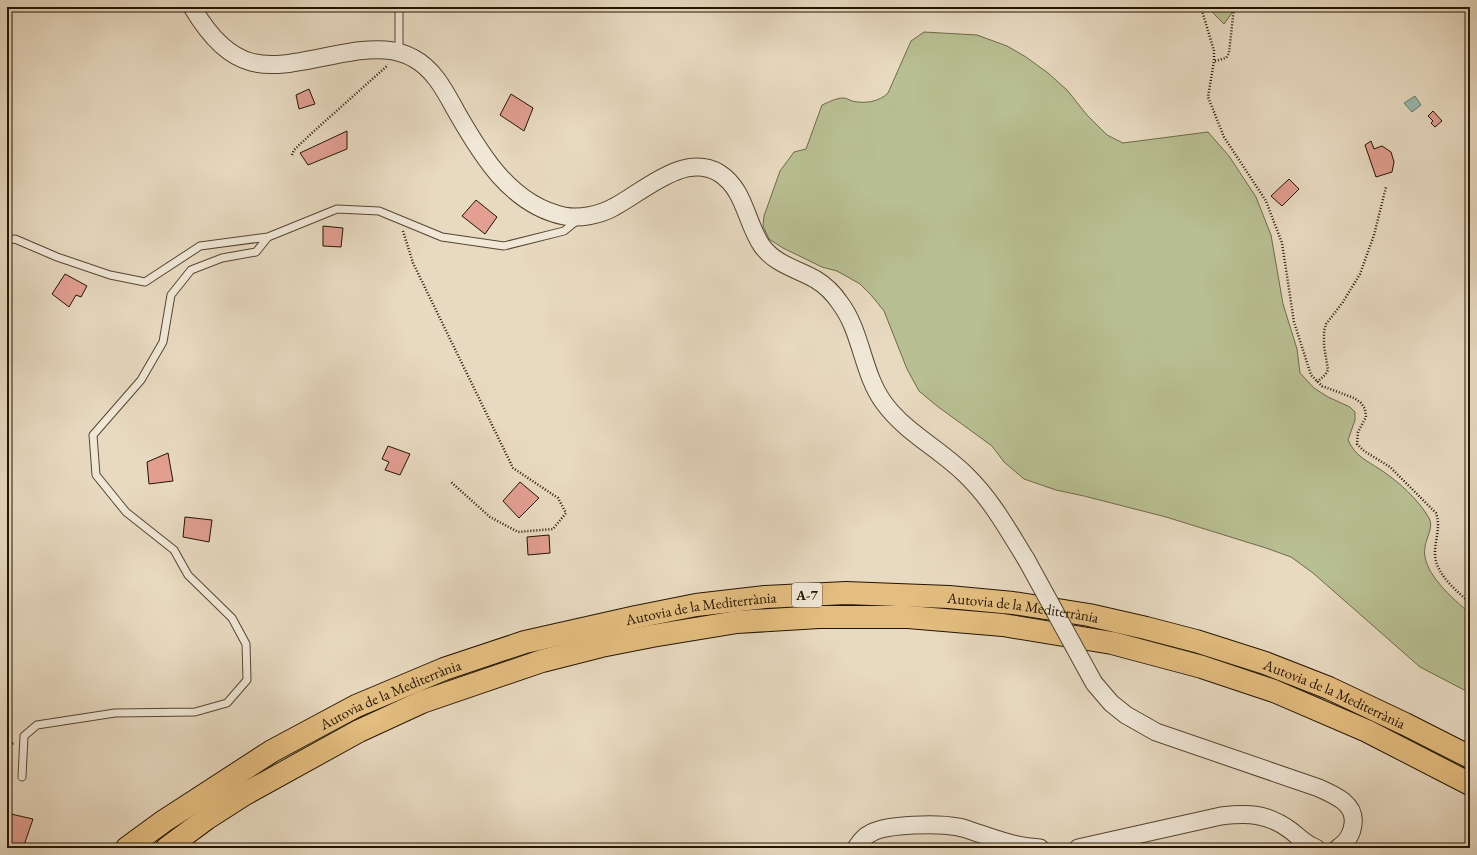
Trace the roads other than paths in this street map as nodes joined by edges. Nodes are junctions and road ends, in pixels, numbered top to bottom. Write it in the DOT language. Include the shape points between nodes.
graph roads {
  1 [pos="192,7"];
  2 [pos="399,7"];
  3 [pos="398,52"];
  4 [pos="582,217"];
  5 [pos="268,237"];
  6 [pos="7,240"];
  7 [pos="1470,757"];
  8 [pos="22,777"];
  9 [pos="1470,784"];
  10 [pos="175,842"];
  11 [pos="127,848"];
  12 [pos="856,848"];
  13 [pos="1040,848"];
  14 [pos="1078,848"];
  15 [pos="1316,848"];
  16 [pos="1338,848"];
  1 -- 3 [label="street" via="206,29 229,51 258,64 294,63 371,49"];
  2 -- 3 [label="lane"];
  3 -- 4 [label="street" via="426,67 438,80 475,143 496,171 519,195 551,212"];
  4 -- 5 [label="lane" via="564,231 504,246 442,237 380,211 337,208"];
  4 -- 16 [label="street, bridge" via="612,208 672,173 697,168 710,169 721,174 737,193 763,248 772,257 815,279 829,290 847,312 875,389 884,403 914,434 951,461 984,493 1026,559 1094,683 1111,704 1156,732 1319,788 1342,801 1351,809 1354,817 1350,838"];
  5 -- 6 [label="lane" via="200,246 145,282 110,276 15,239"];
  5 -- 8 [label="lane" via="256,252 222,258 191,270 171,296 163,342 141,380 93,435 96,476 126,512 174,550 188,575 232,618 246,644 247,680 227,703 195,712 115,713 37,725 24,736"];
  7 -- 11 [label="highway, Autovia de la Mediterrània / A-7" via="1329,688 1265,663 1182,638 1089,615 1013,603 949,597 846,593 765,597 636,616 525,642 444,669 356,706 272,751"];
  9 -- 10 [label="highway, Autovia de la Mediterrània / A-7" via="1367,731 1274,692 1202,667 1112,643 1003,625 908,617 819,617 737,622 601,646 542,662 422,702 294,766 245,794"];
  12 -- 13 [label="street" via="864,838 876,830 942,824 1023,847"];
  14 -- 15 [label="street" via="1221,816 1254,814 1284,826"];
}
